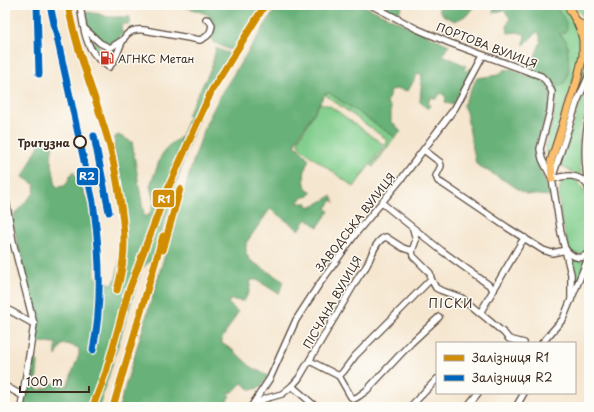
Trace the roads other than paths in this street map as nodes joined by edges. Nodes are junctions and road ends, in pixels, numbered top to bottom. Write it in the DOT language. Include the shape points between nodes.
graph roads {
  1 [pos="80,5"];
  2 [pos="371,5"];
  3 [pos="568,8"];
  4 [pos="206,19"];
  5 [pos="85,29"];
  6 [pos="589,34"];
  7 [pos="121,41"];
  8 [pos="483,56"];
  9 [pos="589,75"];
  10 [pos="589,118"];
  11 [pos="424,150"];
  12 [pos="552,179"];
  13 [pos="589,189"];
  14 [pos="5,194"];
  15 [pos="382,203"];
  16 [pos="413,229"];
  17 [pos="5,238"];
  18 [pos="525,238"];
  19 [pos="13,242"];
  20 [pos="566,250"];
  21 [pos="412,251"];
  22 [pos="589,252"];
  23 [pos="589,256"];
  24 [pos="431,279"];
  25 [pos="494,290"];
  26 [pos="571,300"];
  27 [pos="5,308"];
  28 [pos="480,313"];
  29 [pos="439,317"];
  30 [pos="34,324"];
  31 [pos="520,342"];
  32 [pos="543,342"];
  33 [pos="310,361"];
  34 [pos="339,376"];
  35 [pos="436,380"];
  36 [pos="5,386"];
  37 [pos="292,386"];
  38 [pos="477,394"];
  39 [pos="523,394"];
  40 [pos="23,396"];
  41 [pos="21,407"];
  42 [pos="252,407"];
  43 [pos="316,407"];
  44 [pos="410,407"];
  45 [pos="467,407"];
  46 [pos="516,407"];
  1 -- 5 [label="street"];
  2 -- 8 [label="street, ПОРТОВА ВУЛИЦЯ" via="417,29"];
  3 -- 6 [label="main road"];
  3 -- 12 [label="main road" via="578,22 583,40 583,56 551,161"];
  4 -- 7 [label="street" via="212,25 211,32 200,40 131,29"];
  5 -- 7 [label="street" via="100,43 110,48"];
  5 -- 7 [label="street" via="90,48 96,57 109,67 114,63"];
  8 -- 11 [label="street, ЗАВОДСЬКА ВУЛИЦЯ" via="455,108"];
  8 -- 12 [label="street, ПОРТОВА ВУЛИЦЯ" via="542,76 550,87 552,100 540,149"];
  9 -- 12 [label="street" via="577,102"];
  10 -- 13 [label="street" via="585,149"];
  11 -- 15 [label="street, ЗАВОДСЬКА ВУЛИЦЯ"];
  11 -- 18 [label="street" via="441,164 436,176 438,181"];
  12 -- 13 [label="street" via="570,175 582,179"];
  12 -- 20 [label="street"];
  14 -- 19 [label="street"];
  15 -- 16 [label="street"];
  15 -- 42 [label="street, ЗАВОДСЬКА ВУЛИЦЯ" via="357,232 296,320 265,387"];
  16 -- 21 [label="street" via="416,240"];
  16 -- 25 [label="street"];
  17 -- 19 [label="street"];
  18 -- 20 [label="street" via="548,252"];
  18 -- 25 [label="street"];
  19 -- 30 [label="street"];
  20 -- 22 [label="street" via="578,258"];
  20 -- 26 [label="street" via="571,274"];
  21 -- 24 [label="street" via="413,256 430,273"];
  21 -- 33 [label="street, ПІСЧАНА ВУЛИЦЯ" via="386,237 381,239"];
  23 -- 26 [label="street"];
  24 -- 28 [label="street" via="440,290 462,298"];
  24 -- 34 [label="street" via="355,356"];
  25 -- 28 [label="street"];
  26 -- 32 [label="street" via="563,318"];
  27 -- 30 [label="street"];
  28 -- 31 [label="street" via="509,339"];
  29 -- 34 [label="street" via="367,390 354,399"];
  30 -- 40 [label="street"];
  33 -- 34 [label="street"];
  33 -- 37 [label="street, ПІСЧАНА ВУЛИЦЯ"];
  35 -- 44 [label="street"];
  36 -- 40 [label="street"];
  37 -- 42 [label="street, ПІСЧАНА ВУЛИЦЯ" via="282,394 264,399"];
  37 -- 43 [label="street"];
  38 -- 45 [label="street"];
  39 -- 46 [label="street"];
  40 -- 41 [label="street"];
}
